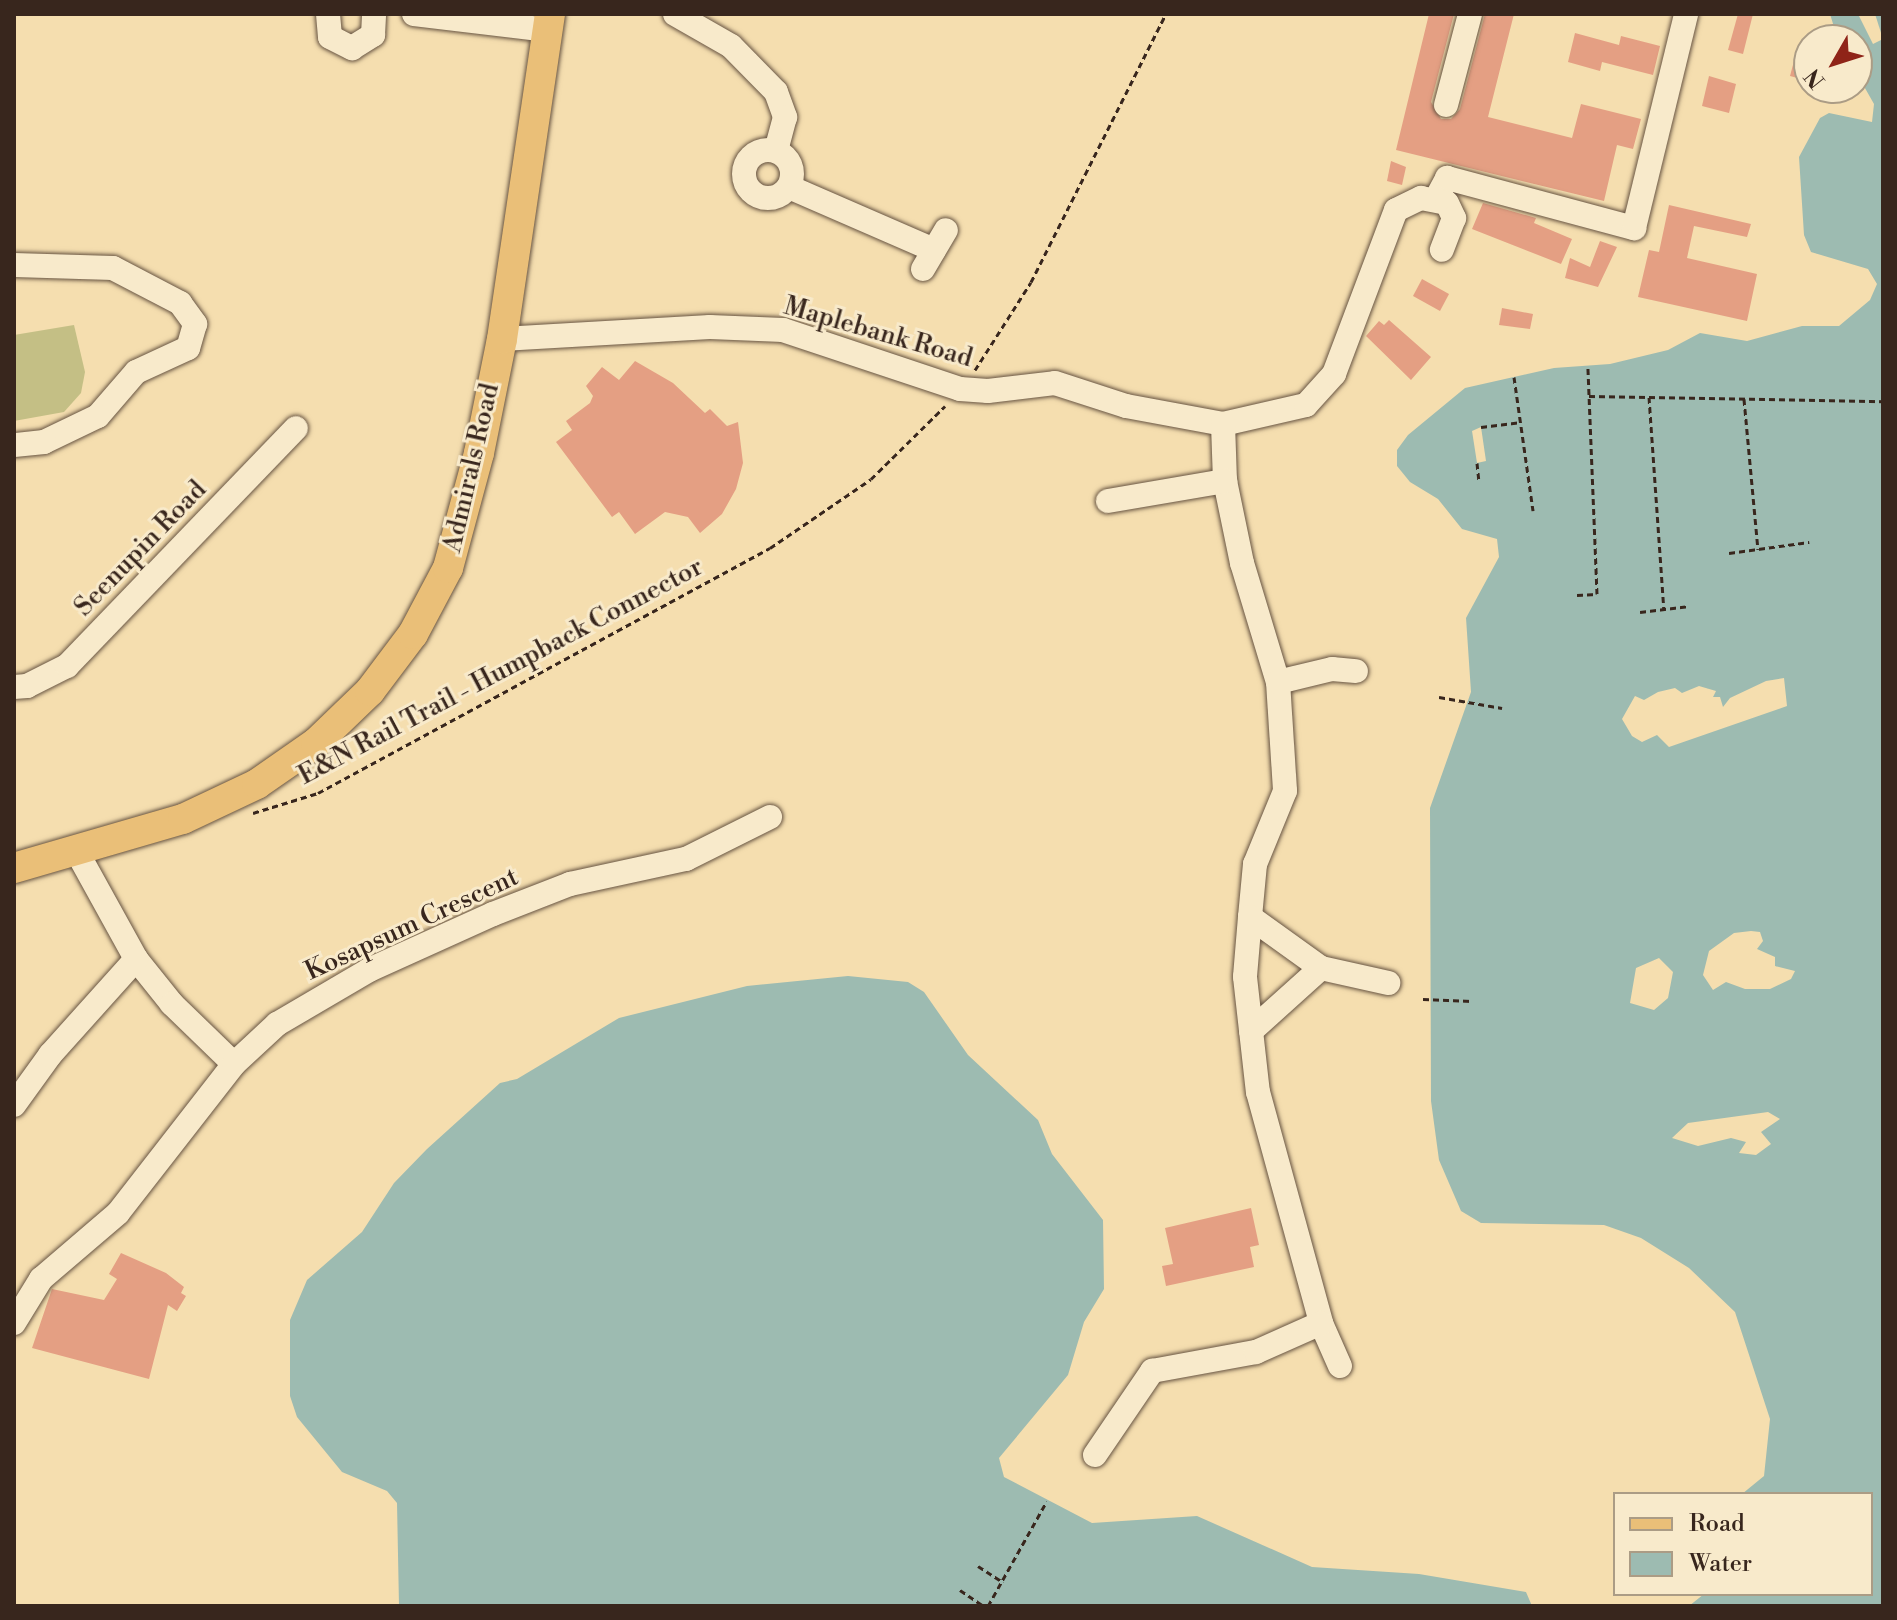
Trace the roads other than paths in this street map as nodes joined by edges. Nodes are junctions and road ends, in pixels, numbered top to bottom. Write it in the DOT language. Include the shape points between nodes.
graph roads {
  1 [pos="328,14"];
  2 [pos="376,14"];
  3 [pos="414,14"];
  4 [pos="675,14"];
  5 [pos="1470,14"];
  6 [pos="1686,14"];
  7 [pos="701,19"];
  8 [pos="549,22"];
  9 [pos="1446,105"];
  10 [pos="776,151"];
  11 [pos="789,187"];
  12 [pos="1436,199"];
  13 [pos="934,249"];
  14 [pos="1442,250"];
  15 [pos="14,265"];
  16 [pos="502,339"];
  17 [pos="1223,424"];
  18 [pos="296,428"];
  19 [pos="14,445"];
  20 [pos="1225,481"];
  21 [pos="1108,501"];
  22 [pos="1356,671"];
  23 [pos="1278,682"];
  24 [pos="14,687"];
  25 [pos="770,817"];
  26 [pos="77,852"];
  27 [pos="14,868"];
  28 [pos="1250,917"];
  29 [pos="136,959"];
  30 [pos="1321,968"];
  31 [pos="1388,983"];
  32 [pos="1251,1031"];
  33 [pos="234,1064"];
  34 [pos="14,1105"];
  35 [pos="14,1323"];
  36 [pos="1321,1323"];
  37 [pos="1340,1366"];
  38 [pos="1095,1455"];
  1 -- 2 [label="street" via="330,37 352,48 373,35"];
  3 -- 8 [label="street"];
  4 -- 7 [label="street"];
  5 -- 9 [label="street"];
  6 -- 12 [label="street, Maplebank Road" via="1634,228 1447,178"];
  7 -- 10 [label="street" via="776,92 785,117"];
  8 -- 16 [label="main road, Admirals Road"];
  10 -- 11 [label="street" via="792,169"];
  10 -- 11 [label="street" via="761,151 749,160 747,184 767,198"];
  11 -- 13 [label="street"];
  12 -- 14 [label="street" via="1447,203 1454,218"];
  12 -- 17 [label="street, Maplebank Road" via="1412,200 1389,218 1334,374 1306,405"];
  15 -- 19 [label="street" via="113,268 180,303 195,324 188,348 136,372 98,416 44,442"];
  16 -- 17 [label="street, Maplebank Road" via="710,327 783,330 960,389 1055,383 1126,406"];
  16 -- 26 [label="main road, Admirals Road" via="448,568 413,634 370,691 316,743 257,784 183,819"];
  17 -- 20 [label="street"];
  18 -- 24 [label="street, Seenupin Road" via="67,666"];
  20 -- 21 [label="street"];
  20 -- 23 [label="street" via="1248,589"];
  22 -- 23 [label="street" via="1332,669"];
  23 -- 28 [label="street" via="1285,791 1255,864"];
  25 -- 33 [label="street, Kosapsum Crescent" via="686,859 570,884 369,970 277,1024"];
  26 -- 27 [label="main road, Admirals Road"];
  26 -- 29 [label="street"];
  28 -- 30 [label="street"];
  28 -- 32 [label="street" via="1245,977"];
  29 -- 33 [label="street" via="172,1004"];
  29 -- 34 [label="street" via="50,1055"];
  30 -- 31 [label="street"];
  30 -- 32 [label="street"];
  32 -- 36 [label="street" via="1258,1092"];
  33 -- 35 [label="street, Kosapsum Crescent" via="144,1183 118,1213 41,1279"];
  36 -- 37 [label="street"];
  36 -- 38 [label="street" via="1256,1352 1152,1371"];
}
